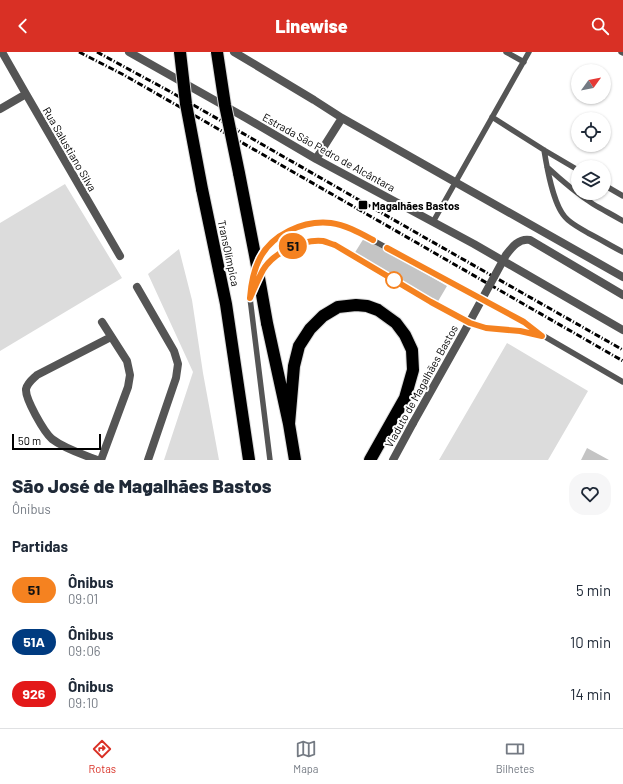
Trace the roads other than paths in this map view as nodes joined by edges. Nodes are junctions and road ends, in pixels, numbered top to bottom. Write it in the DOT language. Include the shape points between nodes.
graph roads {
  1 [pos="2,52"];
  2 [pos="128,52"];
  3 [pos="180,52"];
  4 [pos="217,52"];
  5 [pos="234,52"];
  6 [pos="506,52"];
  7 [pos="529,52"];
  8 [pos="524,62"];
  9 [pos="26,94"];
  10 [pos="0,109"];
  11 [pos="492,117"];
  12 [pos="342,118"];
  13 [pos="544,150"];
  14 [pos="316,159"];
  15 [pos="571,166"];
  16 [pos="546,167"];
  17 [pos="456,182"];
  18 [pos="611,189"];
  19 [pos="623,196"];
  20 [pos="623,221"];
  21 [pos="433,222"];
  22 [pos="623,252"];
  23 [pos="120,256"];
  24 [pos="623,277"];
  25 [pos="137,287"];
  26 [pos="623,295"];
  27 [pos="250,298"];
  28 [pos="102,322"];
  29 [pos="623,330"];
  30 [pos="542,336"];
  31 [pos="111,337"];
  32 [pos="623,382"];
  33 [pos="289,424"];
  34 [pos="270,458"];
  35 [pos="97,460"];
  36 [pos="101,460"];
  37 [pos="148,460"];
  38 [pos="249,460"];
  39 [pos="295,460"];
  40 [pos="370,460"];
  41 [pos="393,460"];
  1 -- 9 [label="street, Rua Salustiano Silva"];
  2 -- 14 [label="street, Estrada São Pedro de Alcântara"];
  3 -- 38 [label="highway, TransOlímpica, bridge" via="186,104 226,304"];
  4 -- 33 [label="highway, bridge" via="267,323"];
  5 -- 12 [label="street"];
  6 -- 8 [label="lane"];
  7 -- 8 [label="lane"];
  8 -- 11 [label="lane"];
  9 -- 10 [label="street"];
  9 -- 23 [label="street, Rua Salustiano Silva"];
  11 -- 13 [label="lane"];
  11 -- 17 [label="lane"];
  12 -- 14 [label="street"];
  12 -- 17 [label="street"];
  13 -- 15 [label="lane"];
  13 -- 16 [label="lane"];
  14 -- 21 [label="street, Estrada São Pedro de Alcântara"];
  16 -- 20 [label="lane" via="578,193"];
  16 -- 22 [label="lane" via="559,210 566,218"];
  17 -- 21 [label="lane"];
  17 -- 24 [label="street"];
  18 -- 19 [label="lane"];
  21 -- 29 [label="street, Estrada São Pedro de Alcântara"];
  25 -- 37 [label="street" via="174,352 178,364 176,378"];
  26 -- 41 [label="street, Viaduto de Magalhães Bastos, bridge" via="530,240 520,240 510,248"];
  27 -- 30 [label="lane, TransOlímpica" via="263,269 283,251 298,244 324,241 470,323 486,328"];
  27 -- 30 [label="lane, TransOlímpica" via="252,278 267,247 295,228 313,223 332,223 352,229 524,322"];
  27 -- 34 [label="lane, TransOlímpica"];
  28 -- 31 [label="street"];
  30 -- 32 [label="lane, TransOlímpica"];
  31 -- 35 [label="street" via="37,375 29,383 26,391 29,403 51,438"];
  31 -- 36 [label="street" via="127,361 130,375"];
  33 -- 39 [label="highway"];
  33 -- 40 [label="highway" via="294,366 299,346 310,328 338,307 356,305 378,310 396,323 405,335 412,350 413,370 405,398"];
}
